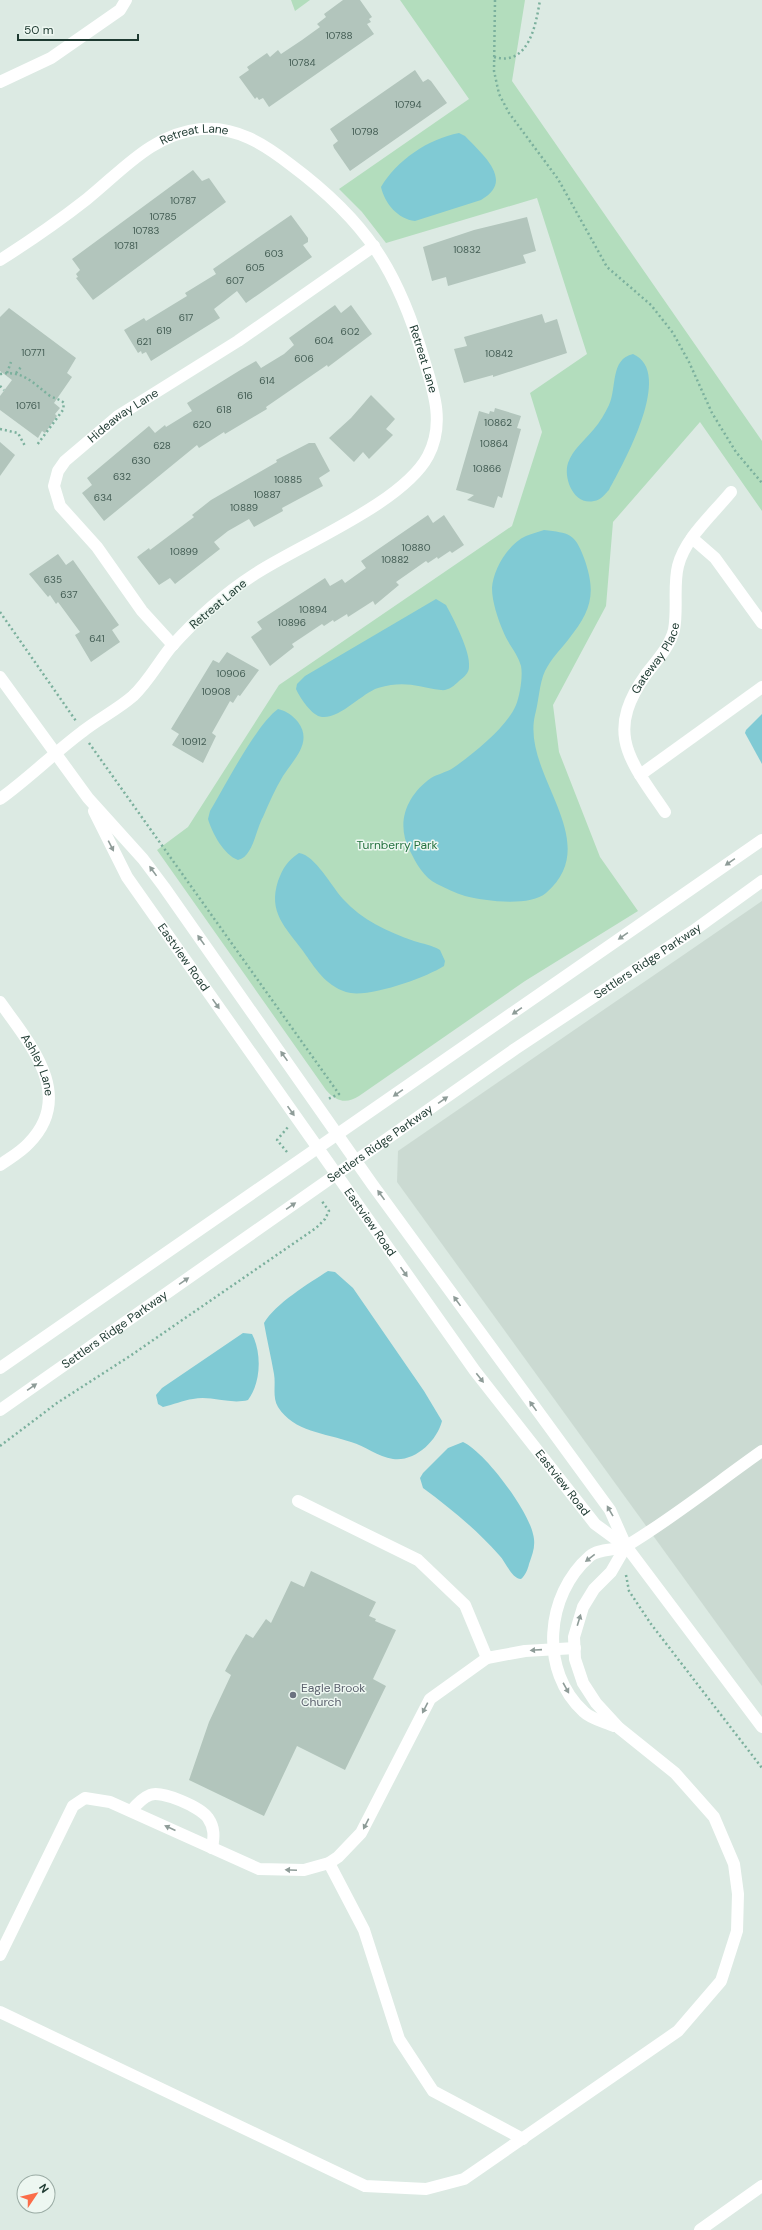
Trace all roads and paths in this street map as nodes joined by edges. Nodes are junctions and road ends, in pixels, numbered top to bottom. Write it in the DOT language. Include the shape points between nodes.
graph roads {
  1 [pos="126,0"];
  2 [pos="494,0"];
  3 [pos="540,0"];
  4 [pos="494,57"];
  5 [pos="0,82"];
  6 [pos="374,246"];
  7 [pos="0,260"];
  8 [pos="11,362"];
  9 [pos="21,367"];
  10 [pos="7,373"];
  11 [pos="16,373"];
  12 [pos="0,374"];
  13 [pos="0,386"];
  14 [pos="4,390"];
  15 [pos="0,429"];
  16 [pos="37,445"];
  17 [pos="25,446"];
  18 [pos="762,483"];
  19 [pos="731,492"];
  20 [pos="692,538"];
  21 [pos="0,612"];
  22 [pos="762,623"];
  23 [pos="173,646"];
  24 [pos="0,677"];
  25 [pos="762,687"];
  26 [pos="68,710"];
  27 [pos="95,752"];
  28 [pos="55,754"];
  29 [pos="640,775"];
  30 [pos="0,798"];
  31 [pos="88,798"];
  32 [pos="665,812"];
  33 [pos="762,840"];
  34 [pos="762,881"];
  35 [pos="0,1002"];
  36 [pos="339,1094"];
  37 [pos="338,1134"];
  38 [pos="318,1148"];
  39 [pos="356,1161"];
  40 [pos="0,1165"];
  41 [pos="336,1175"];
  42 [pos="329,1211"];
  43 [pos="0,1368"];
  44 [pos="0,1410"];
  45 [pos="0,1446"];
  46 [pos="762,1451"];
  47 [pos="298,1501"];
  48 [pos="626,1546"];
  49 [pos="575,1648"];
  50 [pos="553,1649"];
  51 [pos="487,1658"];
  52 [pos="762,1727"];
  53 [pos="619,1728"];
  54 [pos="762,1768"];
  55 [pos="131,1811"];
  56 [pos="212,1848"];
  57 [pos="329,1863"];
  58 [pos="0,1955"];
  59 [pos="0,2012"];
  60 [pos="523,2139"];
  61 [pos="762,2186"];
  62 [pos="700,2230"];
  1 -- 5 [label="street" via="120,10 51,58"];
  2 -- 4 [label="path"];
  3 -- 4 [label="path" via="535,28 529,42 509,58"];
  4 -- 18 [label="path" via="499,94 509,113 558,179 608,267 651,304 673,333 712,413 736,452"];
  6 -- 7 [label="street, Retreat Lane" via="353,219 330,196 272,151 236,133 206,129 173,135 153,144 78,206"];
  6 -- 23 [label="street, Retreat Lane" via="390,271 406,305 435,398 437,427 429,454 403,485 348,522 249,578 208,610"];
  6 -- 23 [label="street, Hideaway Lane" via="238,341 118,416 74,452 58,471 54,486 60,506 96,547 145,616"];
  8 -- 10 [label="path"];
  9 -- 11 [label="path"];
  10 -- 11 [label="path"];
  10 -- 12 [label="path"];
  11 -- 16 [label="path" via="29,378 52,397 64,403 63,410"];
  13 -- 14 [label="path"];
  15 -- 17 [label="path" via="18,434"];
  19 -- 20 [label="street, Gateway Place"];
  20 -- 22 [label="street" via="716,558"];
  20 -- 29 [label="street, Gateway Place" via="678,566 674,630 669,644 634,691 625,717 623,732 626,747"];
  21 -- 26 [label="path"];
  23 -- 28 [label="street, Retreat Lane" via="132,696"];
  24 -- 28 [label="street, Eastview Road"];
  25 -- 29 [label="street"];
  27 -- 36 [label="path"];
  28 -- 30 [label="street, Retreat Lane"];
  28 -- 31 [label="street, Eastview Road"];
  29 -- 32 [label="street, Gateway Place"];
  37 -- 31 [label="street, Eastview Road, one-way" via="143,859"];
  31 -- 38 [label="street, Eastview Road, one-way" via="127,877"];
  33 -- 37 [label="street, one-way"];
  39 -- 34 [label="street, Settlers Ridge Parkway, one-way"];
  35 -- 40 [label="street, Ashley Lane" via="44,1067 49,1096 48,1108 38,1132 25,1147"];
  37 -- 38 [label="street"];
  37 -- 39 [label="street, Eastview Road"];
  38 -- 41 [label="street, Eastview Road"];
  38 -- 43 [label="street"];
  39 -- 41 [label="street, Settlers Ridge Parkway"];
  48 -- 39 [label="street, Eastview Road, one-way" via="610,1510"];
  44 -- 41 [label="street, Settlers Ridge Parkway, one-way"];
  41 -- 48 [label="street, Eastview Road, one-way" via="475,1371 595,1524"];
  42 -- 45 [label="path" via="316,1228 137,1352 57,1403"];
  46 -- 48 [label="street"];
  47 -- 51 [label="street" via="418,1560 465,1605"];
  49 -- 48 [label="street, one-way" via="574,1637 588,1598 611,1572"];
  48 -- 50 [label="street, one-way" via="592,1554 577,1569 559,1601 554,1620"];
  48 -- 52 [label="street, Eastview Road"];
  48 -- 54 [label="path" via="626,1582 629,1591 651,1624"];
  49 -- 50 [label="street"];
  49 -- 53 [label="street" via="575,1659 583,1683 596,1703"];
  50 -- 51 [label="street, one-way"];
  50 -- 53 [label="street, one-way" via="558,1673 571,1697 585,1713"];
  51 -- 57 [label="street, one-way" via="430,1699 361,1833 338,1858"];
  53 -- 60 [label="street" via="675,1773 714,1816 734,1864 738,1894 738,1931 720,1981 678,2031"];
  56 -- 55 [label="street, one-way"];
  55 -- 56 [label="street" via="149,1795 165,1794 208,1817 214,1833"];
  55 -- 58 [label="street" via="110,1802 85,1798 73,1806"];
  57 -- 56 [label="street, one-way" via="304,1870 259,1869"];
  57 -- 60 [label="street" via="364,1930 399,2039 433,2092"];
  59 -- 60 [label="street" via="365,2186 426,2189 464,2179"];
  61 -- 62 [label="street"];
}
